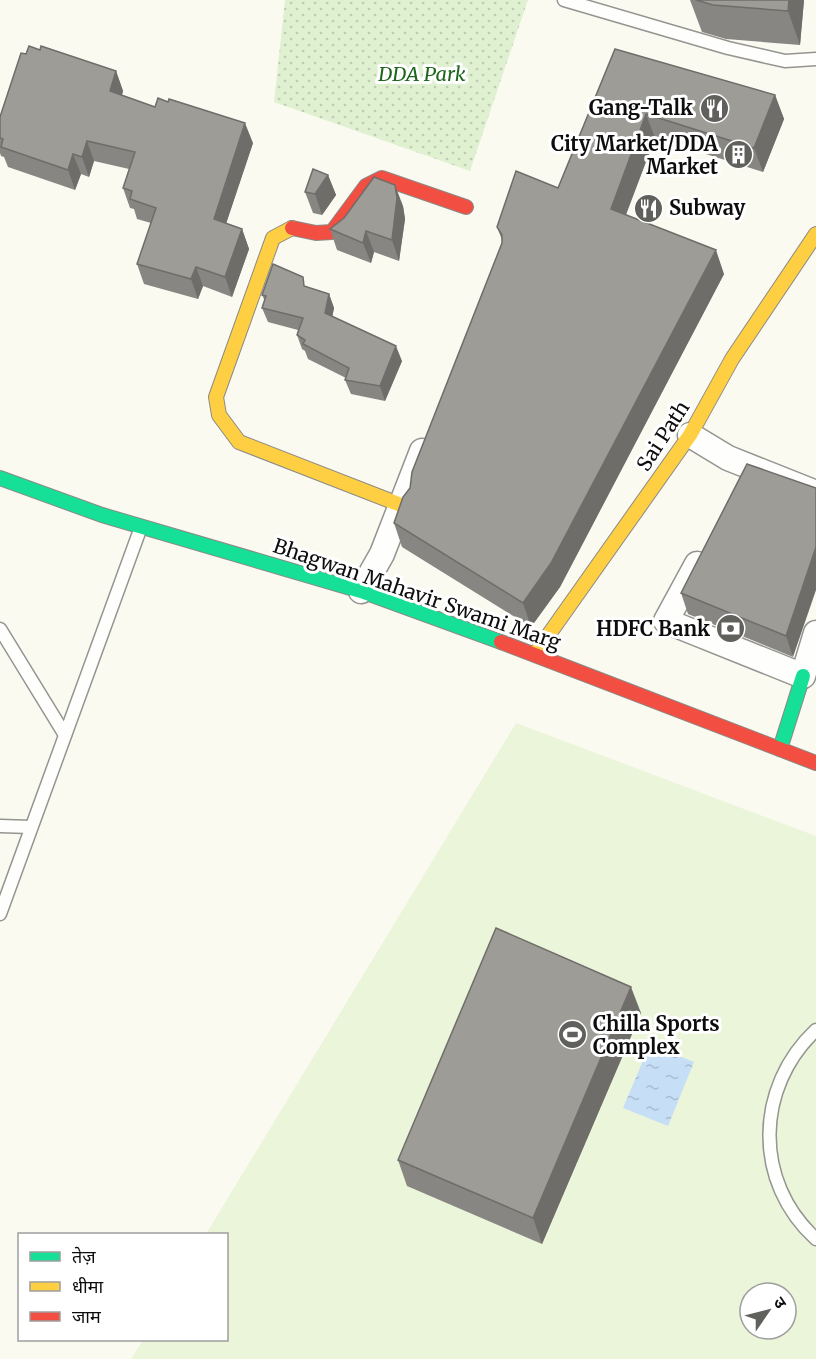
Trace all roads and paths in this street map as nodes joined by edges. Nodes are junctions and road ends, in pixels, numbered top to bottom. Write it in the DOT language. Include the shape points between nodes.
graph roads {
  1 [pos="564,0"];
  2 [pos="816,59"];
  3 [pos="466,207"];
  4 [pos="816,234"];
  5 [pos="432,427"];
  6 [pos="690,435"];
  7 [pos="0,478"];
  8 [pos="816,493"];
  9 [pos="401,504"];
  10 [pos="141,526"];
  11 [pos="710,538"];
  12 [pos="361,591"];
  13 [pos="0,629"];
  14 [pos="816,633"];
  15 [pos="535,654"];
  16 [pos="803,676"];
  17 [pos="65,735"];
  18 [pos="780,749"];
  19 [pos="816,763"];
  20 [pos="0,826"];
  21 [pos="31,827"];
  22 [pos="0,914"];
  23 [pos="816,1030"];
  24 [pos="816,1239"];
  1 -- 2 [label="lane" via="728,48 785,61"];
  3 -- 9 [label="street" via="382,178 367,186 332,232 325,235 295,226 279,231 273,238 216,397 219,415 239,442"];
  4 -- 6 [label="street, Sai Path" via="732,359"];
  5 -- 9 [label="street"];
  6 -- 8 [label="street" via="728,458 743,477"];
  6 -- 15 [label="street, Sai Path"];
  7 -- 10 [label="street, Bhagwan Mahavir Swami Marg"];
  9 -- 12 [label="street" via="382,554"];
  10 -- 12 [label="street, Bhagwan Mahavir Swami Marg"];
  10 -- 17 [label="lane"];
  11 -- 16 [label="street" via="666,621"];
  12 -- 15 [label="street, Bhagwan Mahavir Swami Marg"];
  13 -- 17 [label="lane"];
  14 -- 16 [label="street"];
  15 -- 18 [label="street, Bhagwan Mahavir Swami Marg"];
  16 -- 18 [label="street"];
  17 -- 21 [label="lane"];
  18 -- 19 [label="street, Bhagwan Mahavir Swami Marg"];
  20 -- 21 [label="lane"];
  21 -- 22 [label="lane"];
  23 -- 24 [label="lane" via="794,1054 780,1079 769,1132 773,1167 782,1194 796,1218"];
}
